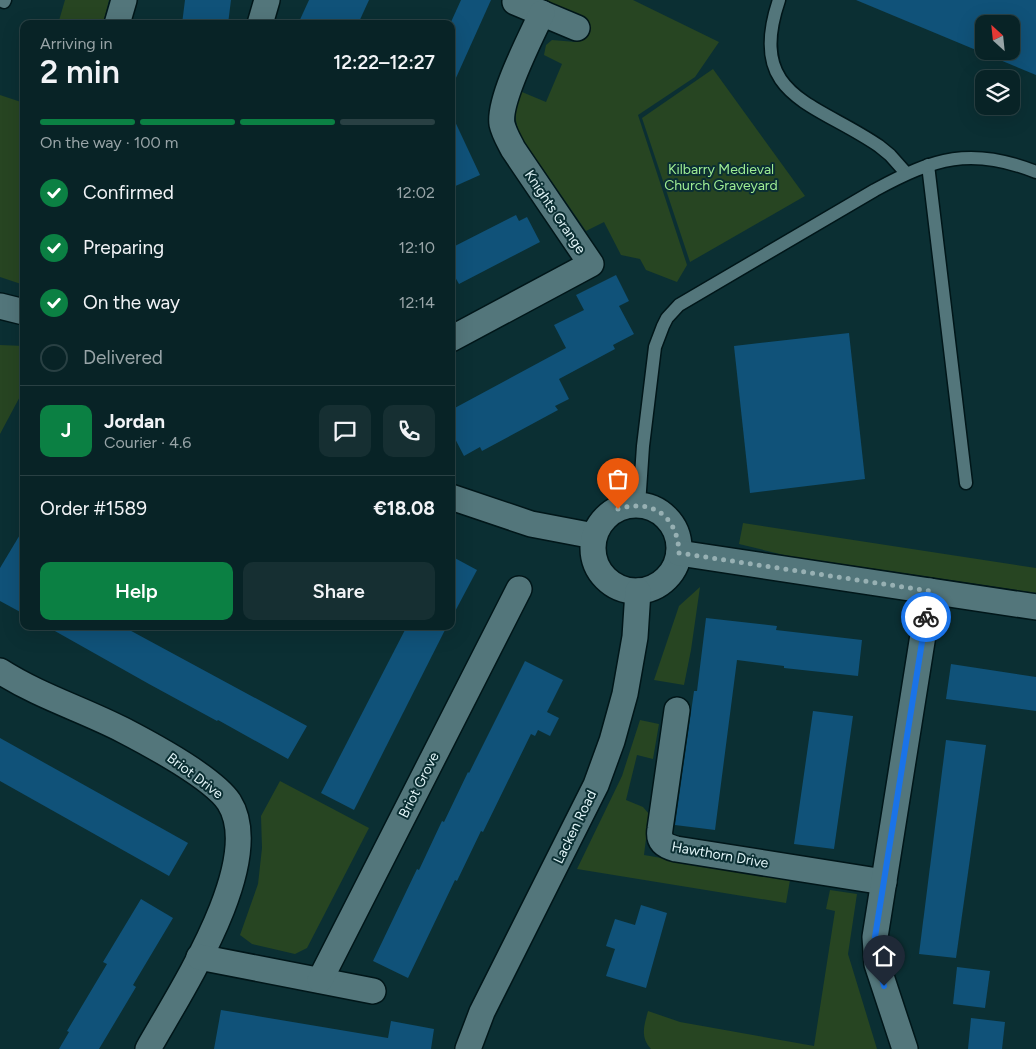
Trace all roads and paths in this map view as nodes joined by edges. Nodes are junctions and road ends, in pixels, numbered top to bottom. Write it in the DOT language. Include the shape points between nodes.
graph roads {
  1 [pos="124,0"];
  2 [pos="267,0"];
  3 [pos="779,0"];
  4 [pos="514,2"];
  5 [pos="542,13"];
  6 [pos="118,20"];
  7 [pos="261,20"];
  8 [pos="578,28"];
  9 [pos="928,164"];
  10 [pos="1036,172"];
  11 [pos="906,173"];
  12 [pos="0,306"];
  13 [pos="20,312"];
  14 [pos="20,313"];
  15 [pos="0,315"];
  16 [pos="455,337"];
  17 [pos="966,483"];
  18 [pos="455,498"];
  19 [pos="639,505"];
  20 [pos="594,536"];
  21 [pos="679,553"];
  22 [pos="519,589"];
  23 [pos="638,591"];
  24 [pos="930,591"];
  25 [pos="1036,607"];
  26 [pos="0,671"];
  27 [pos="677,710"];
  28 [pos="884,882"];
  29 [pos="199,957"];
  30 [pos="320,980"];
  31 [pos="372,991"];
  32 [pos="148,1049"];
  33 [pos="468,1049"];
  34 [pos="905,1049"];
  1 -- 6 [label="street"];
  2 -- 7 [label="street"];
  3 -- 11 [label="lane" via="769,41 772,63 781,80 796,96 879,146"];
  4 -- 5 [label="street"];
  5 -- 8 [label="street"];
  5 -- 16 [label="street, Knights Grange" via="508,92 502,123 513,149 591,264"];
  9 -- 10 [label="lane" via="974,157 1000,160"];
  9 -- 11 [label="lane"];
  9 -- 17 [label="lane"];
  11 -- 19 [label="lane" via="689,298 668,318 658,336 654,355"];
  12 -- 13 [label="street"];
  14 -- 15 [label="street"];
  18 -- 20 [label="street" via="531,524"];
  19 -- 20 [label="street" via="630,505 607,515"];
  19 -- 21 [label="street" via="655,509 666,517 674,528"];
  20 -- 23 [label="street" via="592,550 602,575 618,587"];
  21 -- 23 [label="street" via="665,579 650,589"];
  21 -- 24 [label="street"];
  22 -- 30 [label="street, Briot Grove"];
  23 -- 33 [label="street, Lacken Road" via="635,637 625,694 596,786 482,1012"];
  24 -- 25 [label="street"];
  24 -- 28 [label="street"];
  26 -- 29 [label="street, Briot Drive" via="35,691 147,743 214,786 228,802 238,837 235,870 223,909"];
  27 -- 28 [label="street, Hawthorn Drive" via="660,828 660,840 665,845"];
  28 -- 34 [label="street" via="875,937 876,956"];
  29 -- 30 [label="street"];
  29 -- 32 [label="street, Briot Drive"];
  30 -- 31 [label="street"];
}
